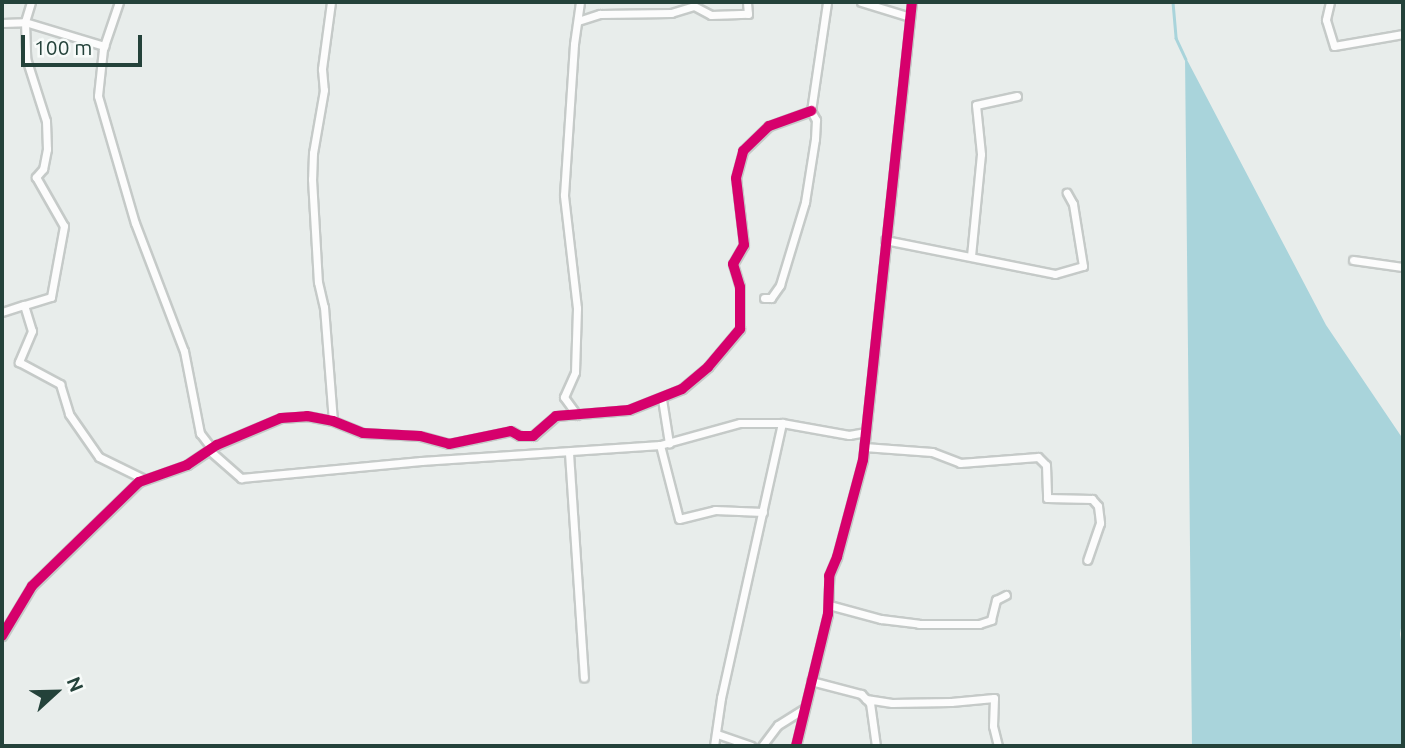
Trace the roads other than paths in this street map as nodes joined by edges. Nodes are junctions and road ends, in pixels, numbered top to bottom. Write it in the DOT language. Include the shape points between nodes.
graph roads {
  1 [pos="31,2"];
  2 [pos="119,2"];
  3 [pos="331,2"];
  4 [pos="580,2"];
  5 [pos="747,2"];
  6 [pos="827,2"];
  7 [pos="861,2"];
  8 [pos="912,2"];
  9 [pos="1329,2"];
  10 [pos="910,17"];
  11 [pos="578,20"];
  12 [pos="25,22"];
  13 [pos="2,23"];
  14 [pos="1403,34"];
  15 [pos="104,46"];
  16 [pos="1017,96"];
  17 [pos="811,111"];
  18 [pos="1067,193"];
  19 [pos="885,240"];
  20 [pos="971,256"];
  21 [pos="1353,260"];
  22 [pos="1403,267"];
  23 [pos="764,298"];
  24 [pos="24,305"];
  25 [pos="2,312"];
  26 [pos="662,399"];
  27 [pos="577,415"];
  28 [pos="334,421"];
  29 [pos="782,423"];
  30 [pos="866,432"];
  31 [pos="669,443"];
  32 [pos="660,445"];
  33 [pos="864,447"];
  34 [pos="211,449"];
  35 [pos="569,453"];
  36 [pos="144,479"];
  37 [pos="763,512"];
  38 [pos="1087,561"];
  39 [pos="1006,594"];
  40 [pos="828,605"];
  41 [pos="2,636"];
  42 [pos="584,678"];
  43 [pos="811,681"];
  44 [pos="866,699"];
  45 [pos="804,709"];
  46 [pos="717,734"];
  47 [pos="714,746"];
  48 [pos="751,746"];
  49 [pos="762,746"];
  50 [pos="796,746"];
  51 [pos="876,746"];
  52 [pos="998,746"];
  1 -- 12 [label="street"];
  2 -- 15 [label="street"];
  3 -- 28 [label="street" via="312,179"];
  4 -- 11 [label="street"];
  5 -- 11 [label="street" via="748,14 711,15 694,6 671,13"];
  6 -- 17 [label="street"];
  7 -- 10 [label="street"];
  8 -- 10 [label="street"];
  9 -- 14 [label="street" via="1326,20 1334,46"];
  10 -- 19 [label="street"];
  11 -- 27 [label="street" via="564,195 578,308 575,372 564,397"];
  12 -- 13 [label="street"];
  12 -- 15 [label="street"];
  12 -- 24 [label="street" via="26,58 46,121 47,149 43,169 36,177 64,226 51,297"];
  15 -- 34 [label="street" via="98,96 135,223 184,351 201,433"];
  16 -- 20 [label="street" via="976,105 981,154"];
  17 -- 23 [label="street" via="816,120 815,139 805,202 780,285 771,298"];
  17 -- 26 [label="street" via="769,126 743,151 736,178 744,245 733,264 740,287 740,329 708,367"];
  18 -- 20 [label="street" via="1073,204 1083,266 1055,274"];
  19 -- 20 [label="street"];
  19 -- 30 [label="street"];
  21 -- 22 [label="street"];
  24 -- 25 [label="street"];
  24 -- 36 [label="street" via="32,331 19,362 60,384 69,414 99,457"];
  26 -- 27 [label="street" via="609,414"];
  26 -- 31 [label="street"];
  27 -- 28 [label="street" via="556,416 533,436 511,431 449,444 420,436 363,433"];
  28 -- 34 [label="street" via="281,418"];
  29 -- 30 [label="street" via="849,435"];
  29 -- 31 [label="street" via="740,423"];
  29 -- 37 [label="street"];
  30 -- 33 [label="street"];
  31 -- 32 [label="street"];
  32 -- 35 [label="street"];
  32 -- 37 [label="street" via="679,519 715,510"];
  33 -- 38 [label="street" via="932,452 960,463 1038,457 1046,465 1047,498 1092,499 1098,506 1100,523"];
  33 -- 40 [label="street" via="829,576"];
  34 -- 35 [label="street" via="241,478"];
  34 -- 36 [label="street" via="187,465"];
  35 -- 42 [label="street"];
  36 -- 41 [label="street" via="32,586"];
  37 -- 46 [label="street"];
  39 -- 40 [label="street" via="996,600 991,620 979,624 881,620"];
  40 -- 43 [label="street"];
  43 -- 44 [label="street"];
  43 -- 45 [label="street"];
  44 -- 51 [label="street"];
  44 -- 52 [label="street" via="891,703 994,698"];
  45 -- 49 [label="street" via="778,725"];
  45 -- 50 [label="street"];
  46 -- 47 [label="street"];
  46 -- 48 [label="street"];
}
